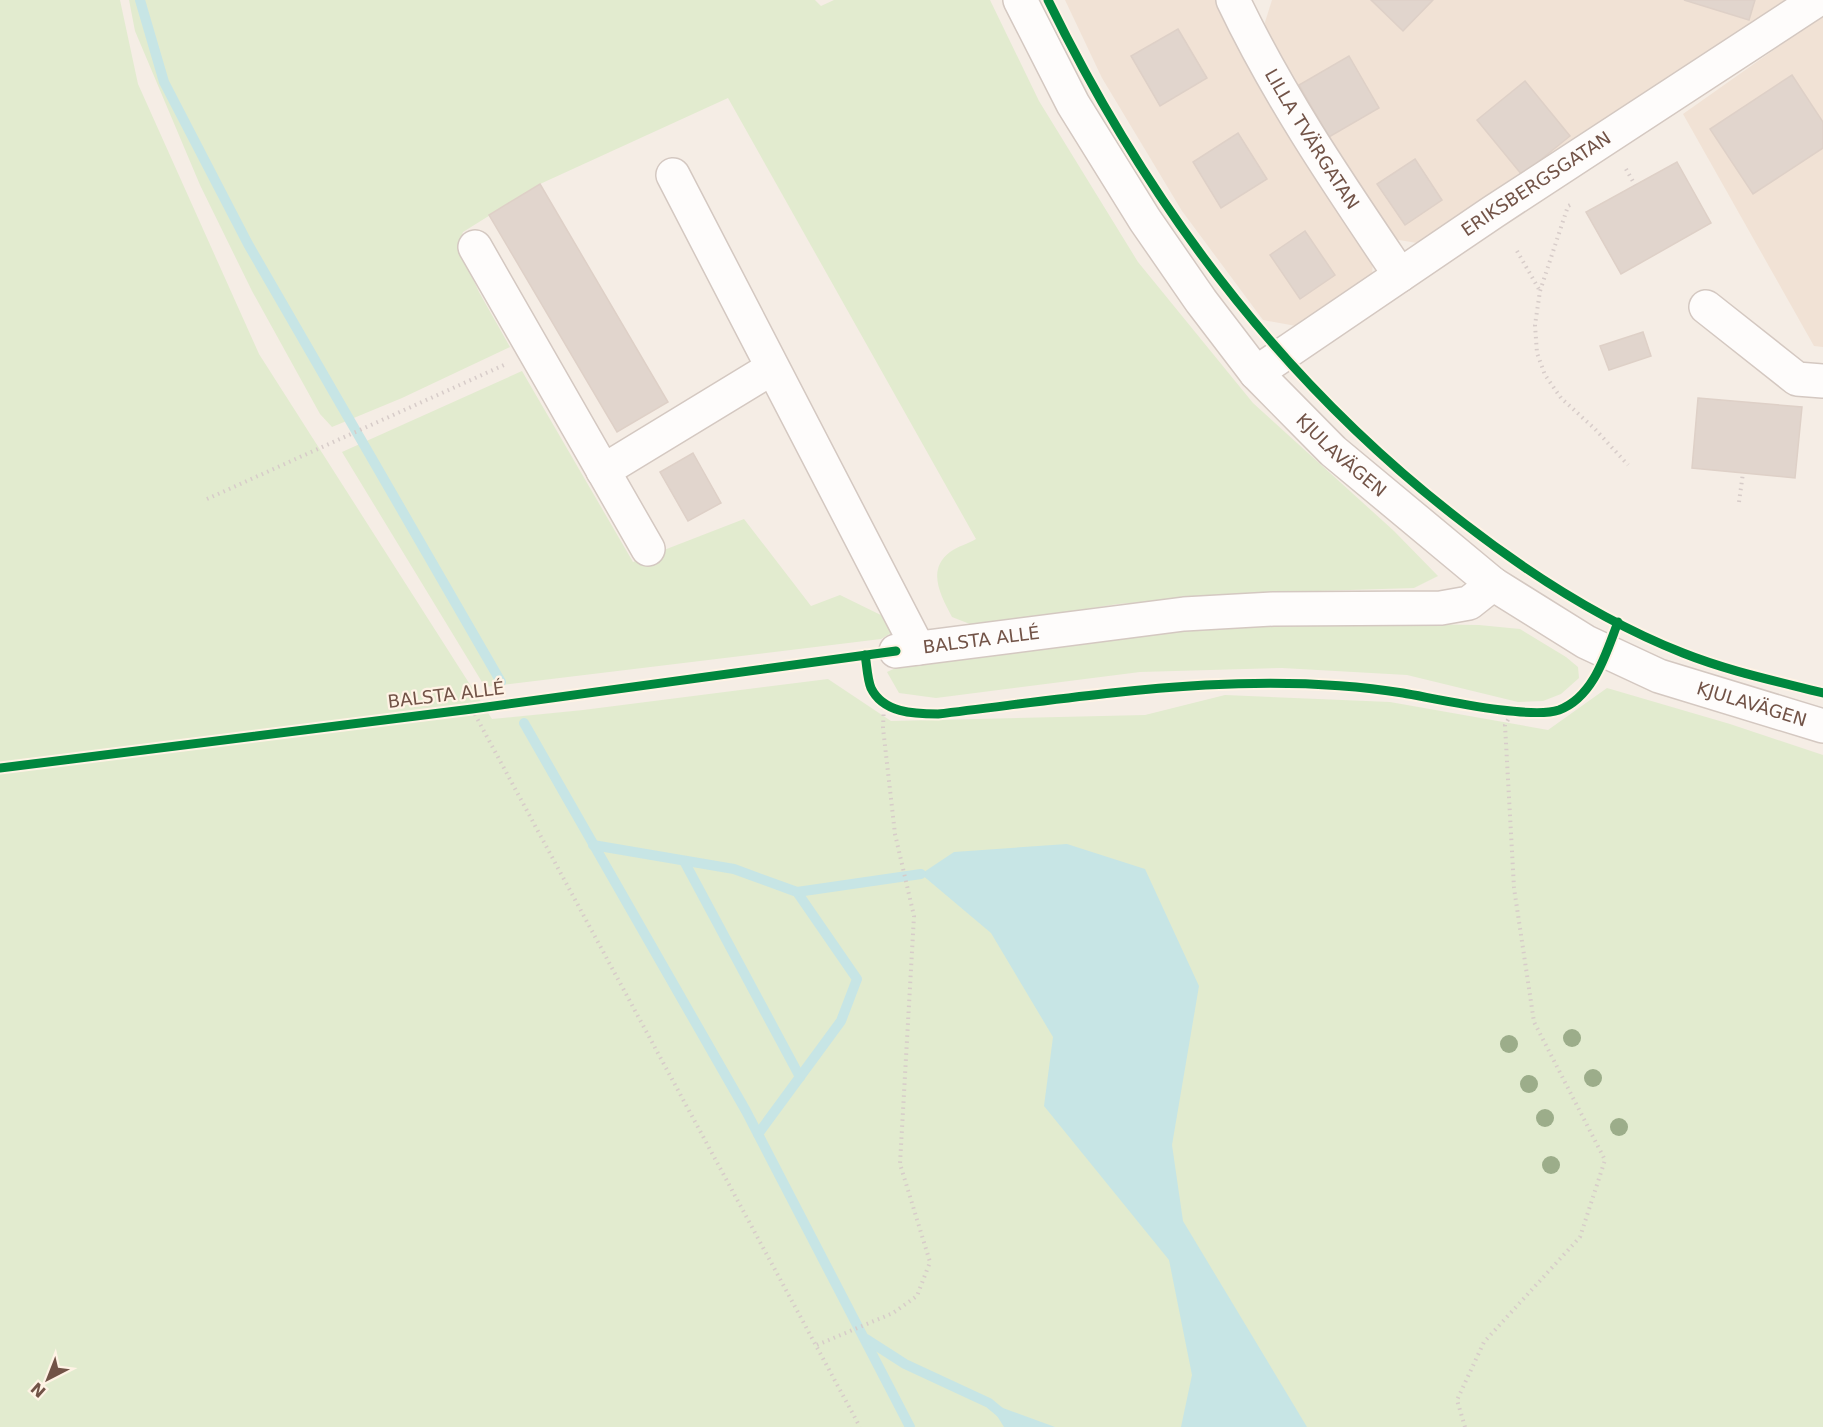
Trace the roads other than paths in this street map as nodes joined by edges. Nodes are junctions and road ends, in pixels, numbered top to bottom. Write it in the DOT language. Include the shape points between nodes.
graph roads {
  1 [pos="1020,0"];
  2 [pos="1233,0"];
  3 [pos="1817,0"];
  4 [pos="674,175"];
  5 [pos="475,247"];
  6 [pos="1400,275"];
  7 [pos="1706,307"];
  8 [pos="772,368"];
  9 [pos="1256,373"];
  10 [pos="1823,381"];
  11 [pos="603,471"];
  12 [pos="648,549"];
  13 [pos="1493,584"];
  14 [pos="1823,726"];
  1 -- 9 [label="street, KJULAVÄGEN" via="1073,104 1145,220"];
  2 -- 6 [label="street, LILLA TVÄRGATAN" via="1310,141"];
  3 -- 6 [label="street, ERIKSBERGSGATAN"];
  4 -- 8 [label="street"];
  5 -- 11 [label="street"];
  6 -- 9 [label="street, ERIKSBERGSGATAN"];
  7 -- 10 [label="street" via="1797,379"];
  8 -- 11 [label="street"];
  8 -- 13 [label="street, BALSTA ALLÉ" via="907,650 1184,614 1441,608 1468,603"];
  9 -- 13 [label="street, KJULAVÄGEN" via="1332,451"];
  11 -- 12 [label="street"];
  13 -- 14 [label="street, KJULAVÄGEN" via="1586,642 1659,676"];
}
